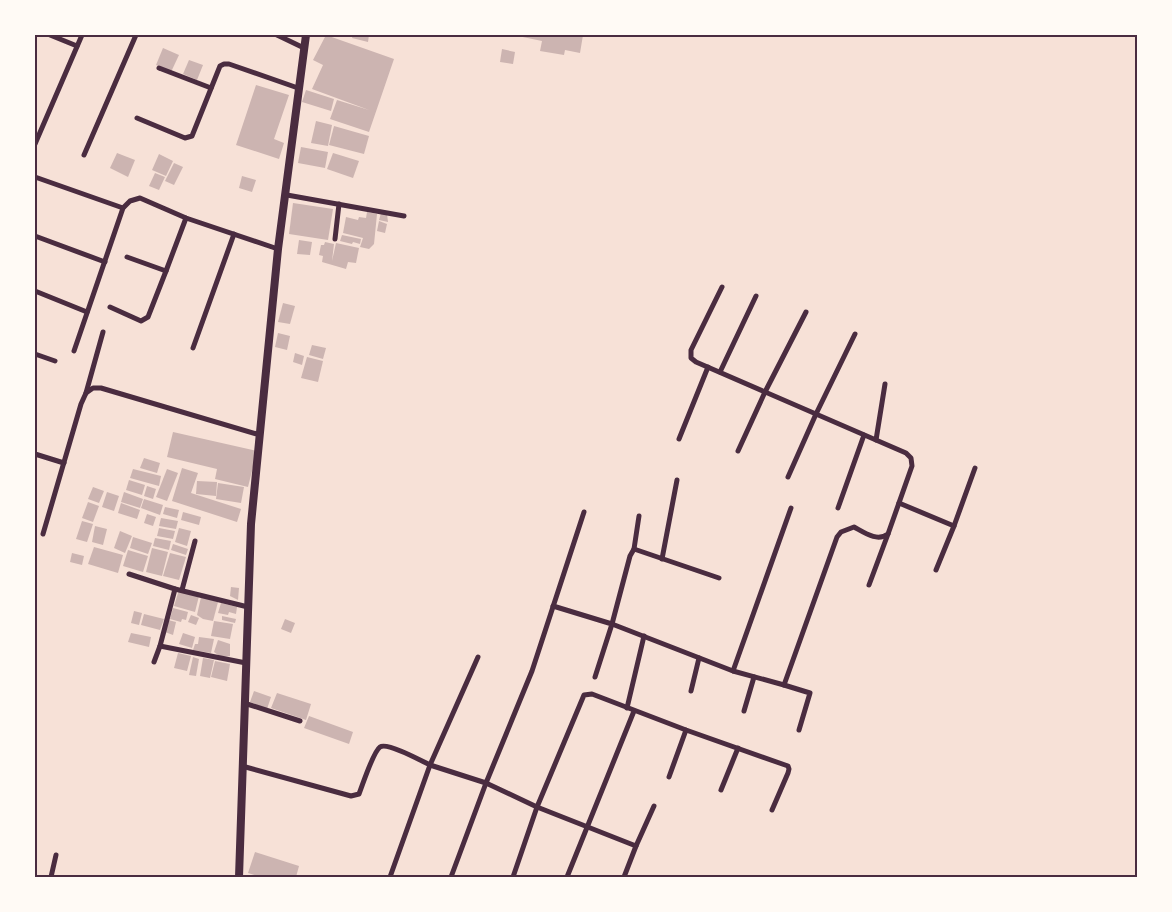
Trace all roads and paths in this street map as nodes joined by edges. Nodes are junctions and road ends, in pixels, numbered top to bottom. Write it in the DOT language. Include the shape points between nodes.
graph roads {
  1 [pos="50,35"];
  2 [pos="82,35"];
  3 [pos="136,35"];
  4 [pos="277,35"];
  5 [pos="306,35"];
  6 [pos="77,46"];
  7 [pos="304,48"];
  8 [pos="159,68"];
  9 [pos="211,88"];
  10 [pos="298,88"];
  11 [pos="137,118"];
  12 [pos="36,144"];
  13 [pos="84,155"];
  14 [pos="35,177"];
  15 [pos="287,195"];
  16 [pos="340,204"];
  17 [pos="123,208"];
  18 [pos="404,216"];
  19 [pos="186,218"];
  20 [pos="234,234"];
  21 [pos="35,236"];
  22 [pos="335,239"];
  23 [pos="278,250"];
  24 [pos="127,257"];
  25 [pos="105,262"];
  26 [pos="166,271"];
  27 [pos="722,287"];
  28 [pos="35,291"];
  29 [pos="756,296"];
  30 [pos="110,307"];
  31 [pos="87,312"];
  32 [pos="806,312"];
  33 [pos="103,332"];
  34 [pos="855,334"];
  35 [pos="193,348"];
  36 [pos="74,351"];
  37 [pos="35,354"];
  38 [pos="55,361"];
  39 [pos="708,367"];
  40 [pos="720,372"];
  41 [pos="885,384"];
  42 [pos="765,392"];
  43 [pos="86,393"];
  44 [pos="816,414"];
  45 [pos="260,435"];
  46 [pos="864,435"];
  47 [pos="679,439"];
  48 [pos="876,440"];
  49 [pos="738,451"];
  50 [pos="35,454"];
  51 [pos="64,463"];
  52 [pos="975,468"];
  53 [pos="788,477"];
  54 [pos="677,480"];
  55 [pos="899,503"];
  56 [pos="791,508"];
  57 [pos="838,508"];
  58 [pos="584,512"];
  59 [pos="639,516"];
  60 [pos="954,526"];
  61 [pos="43,534"];
  62 [pos="888,534"];
  63 [pos="195,541"];
  64 [pos="634,549"];
  65 [pos="662,559"];
  66 [pos="936,570"];
  67 [pos="129,574"];
  68 [pos="719,578"];
  69 [pos="869,585"];
  70 [pos="174,589"];
  71 [pos="182,590"];
  72 [pos="554,606"];
  73 [pos="248,607"];
  74 [pos="612,624"];
  75 [pos="644,636"];
  76 [pos="160,646"];
  77 [pos="478,657"];
  78 [pos="699,658"];
  79 [pos="154,662"];
  80 [pos="246,663"];
  81 [pos="733,671"];
  82 [pos="754,676"];
  83 [pos="595,677"];
  84 [pos="784,685"];
  85 [pos="691,691"];
  86 [pos="244,703"];
  87 [pos="627,708"];
  88 [pos="634,711"];
  89 [pos="744,711"];
  90 [pos="300,721"];
  91 [pos="686,730"];
  92 [pos="799,730"];
  93 [pos="738,748"];
  94 [pos="430,765"];
  95 [pos="242,766"];
  96 [pos="670,777"];
  97 [pos="486,783"];
  98 [pos="721,790"];
  99 [pos="654,806"];
  100 [pos="537,807"];
  101 [pos="772,810"];
  102 [pos="587,827"];
  103 [pos="636,846"];
  104 [pos="56,855"];
  105 [pos="51,877"];
  106 [pos="239,877"];
  107 [pos="390,877"];
  108 [pos="451,877"];
  109 [pos="513,877"];
  110 [pos="566,877"];
  111 [pos="624,877"];
  1 -- 6 [label="street"];
  2 -- 6 [label="street"];
  3 -- 13 [label="street"];
  4 -- 7 [label="street"];
  5 -- 7 [label="street"];
  6 -- 12 [label="street"];
  7 -- 10 [label="street"];
  8 -- 9 [label="street"];
  9 -- 10 [label="street" via="220,66 229,64"];
  9 -- 11 [label="street" via="189,138"];
  10 -- 15 [label="street"];
  14 -- 17 [label="street"];
  15 -- 16 [label="street"];
  15 -- 23 [label="street"];
  16 -- 18 [label="street"];
  16 -- 22 [label="street"];
  17 -- 19 [label="street" via="140,198"];
  17 -- 25 [label="street"];
  19 -- 20 [label="street"];
  19 -- 26 [label="street"];
  20 -- 23 [label="street"];
  20 -- 35 [label="street"];
  21 -- 25 [label="street"];
  23 -- 45 [label="street"];
  24 -- 26 [label="street"];
  25 -- 31 [label="street"];
  26 -- 30 [label="street" via="145,320"];
  27 -- 39 [label="street" via="690,354 696,362"];
  28 -- 31 [label="street"];
  29 -- 40 [label="street"];
  31 -- 36 [label="street"];
  32 -- 42 [label="street"];
  33 -- 43 [label="street"];
  34 -- 44 [label="street"];
  37 -- 38 [label="street"];
  39 -- 40 [label="street"];
  39 -- 47 [label="street"];
  40 -- 42 [label="street"];
  41 -- 48 [label="street"];
  42 -- 44 [label="street"];
  42 -- 49 [label="street"];
  43 -- 45 [label="street" via="93,388 101,388"];
  43 -- 51 [label="street"];
  44 -- 46 [label="street"];
  44 -- 53 [label="street"];
  45 -- 73 [label="street" via="251,524"];
  46 -- 48 [label="street"];
  46 -- 57 [label="street"];
  48 -- 55 [label="street" via="911,458 912,466"];
  50 -- 51 [label="street"];
  51 -- 61 [label="street"];
  52 -- 60 [label="street"];
  54 -- 65 [label="street"];
  55 -- 60 [label="street"];
  55 -- 62 [label="street"];
  56 -- 81 [label="street"];
  58 -- 72 [label="street"];
  59 -- 64 [label="street"];
  60 -- 66 [label="street"];
  62 -- 69 [label="street"];
  62 -- 84 [label="street" via="878,538 854,527 841,532"];
  63 -- 71 [label="street"];
  64 -- 65 [label="street"];
  64 -- 74 [label="street"];
  65 -- 68 [label="street"];
  67 -- 70 [label="street"];
  70 -- 71 [label="street"];
  70 -- 76 [label="street"];
  71 -- 73 [label="street"];
  72 -- 74 [label="street"];
  72 -- 97 [label="street" via="532,671"];
  73 -- 80 [label="street"];
  74 -- 75 [label="street"];
  74 -- 83 [label="street"];
  75 -- 78 [label="street"];
  75 -- 87 [label="street"];
  76 -- 79 [label="street"];
  76 -- 80 [label="street"];
  77 -- 94 [label="street"];
  78 -- 81 [label="street"];
  78 -- 85 [label="street"];
  80 -- 86 [label="street"];
  81 -- 82 [label="street"];
  82 -- 84 [label="street"];
  82 -- 89 [label="street"];
  84 -- 92 [label="street" via="810,692"];
  86 -- 90 [label="street"];
  86 -- 95 [label="street"];
  87 -- 88 [label="street"];
  87 -- 100 [label="street" via="592,694 584,695"];
  88 -- 91 [label="street"];
  88 -- 102 [label="street"];
  91 -- 93 [label="street"];
  91 -- 96 [label="street"];
  93 -- 98 [label="street"];
  93 -- 101 [label="street" via="788,766 788,774"];
  94 -- 95 [label="street" via="382,746 374,756 359,794 351,796"];
  94 -- 97 [label="street"];
  94 -- 107 [label="street"];
  95 -- 106 [label="street"];
  97 -- 100 [label="street"];
  97 -- 108 [label="street"];
  99 -- 103 [label="street"];
  100 -- 102 [label="street"];
  100 -- 109 [label="street"];
  102 -- 103 [label="street"];
  102 -- 110 [label="street"];
  103 -- 111 [label="street"];
  104 -- 105 [label="street"];
}
